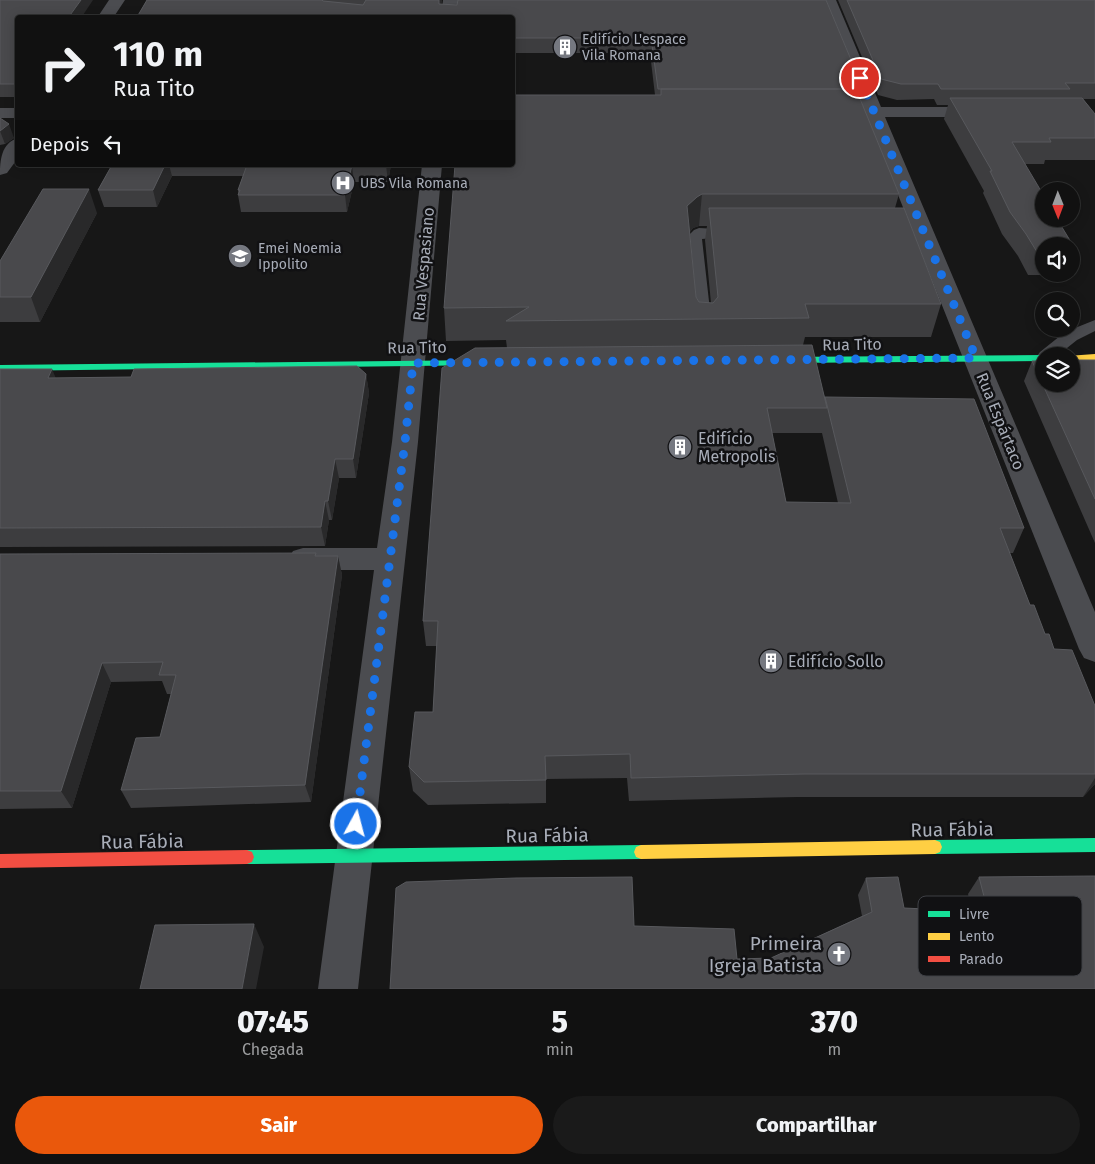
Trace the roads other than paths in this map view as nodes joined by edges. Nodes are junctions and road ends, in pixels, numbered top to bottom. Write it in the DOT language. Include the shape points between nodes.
graph roads {
  1 [pos="117,0"];
  2 [pos="451,0"];
  3 [pos="828,0"];
  4 [pos="107,15"];
  5 [pos="449,15"];
  6 [pos="840,112"];
  7 [pos="874,112"];
  8 [pos="998,112"];
  9 [pos="0,113"];
  10 [pos="15,113"];
  11 [pos="15,148"];
  12 [pos="432,167"];
  13 [pos="0,169"];
  14 [pos="746,233"];
  15 [pos="1095,325"];
  16 [pos="703,330"];
  17 [pos="1057,347"];
  18 [pos="1035,357"];
  19 [pos="976,358"];
  20 [pos="1080,358"];
  21 [pos="1095,358"];
  22 [pos="766,361"];
  23 [pos="503,362"];
  24 [pos="413,363"];
  25 [pos="0,368"];
  26 [pos="278,559"];
  27 [pos="389,559"];
  28 [pos="1095,649"];
  29 [pos="1095,844"];
  30 [pos="353,855"];
  31 [pos="0,861"];
  32 [pos="338,989"];
  1 -- 4 [label="street"];
  2 -- 5 [label="street"];
  3 -- 7 [label="street, Rua Espártaco"];
  6 -- 7 [label="street"];
  7 -- 8 [label="street"];
  7 -- 19 [label="street, Rua Espártaco" via="915,232"];
  9 -- 10 [label="street"];
  11 -- 13 [label="street"];
  12 -- 24 [label="street, Rua Vespasiano"];
  14 -- 16 [label="lane" via="699,233 694,238"];
  15 -- 17 [label="lane" via="1071,336"];
  18 -- 19 [label="main road, Rua Tito"];
  19 -- 22 [label="main road, Rua Tito"];
  19 -- 28 [label="street, Rua Espártaco"];
  20 -- 21 [label="main road"];
  23 -- 24 [label="main road, Rua Tito"];
  24 -- 25 [label="main road, Rua Tito"];
  24 -- 27 [label="street, Rua Vespasiano"];
  26 -- 27 [label="street"];
  27 -- 30 [label="street, Rua Vespasiano"];
  29 -- 30 [label="main road, Rua Fábia"];
  30 -- 31 [label="main road, Rua Fábia"];
  30 -- 32 [label="street, Rua Vespasiano"];
}
